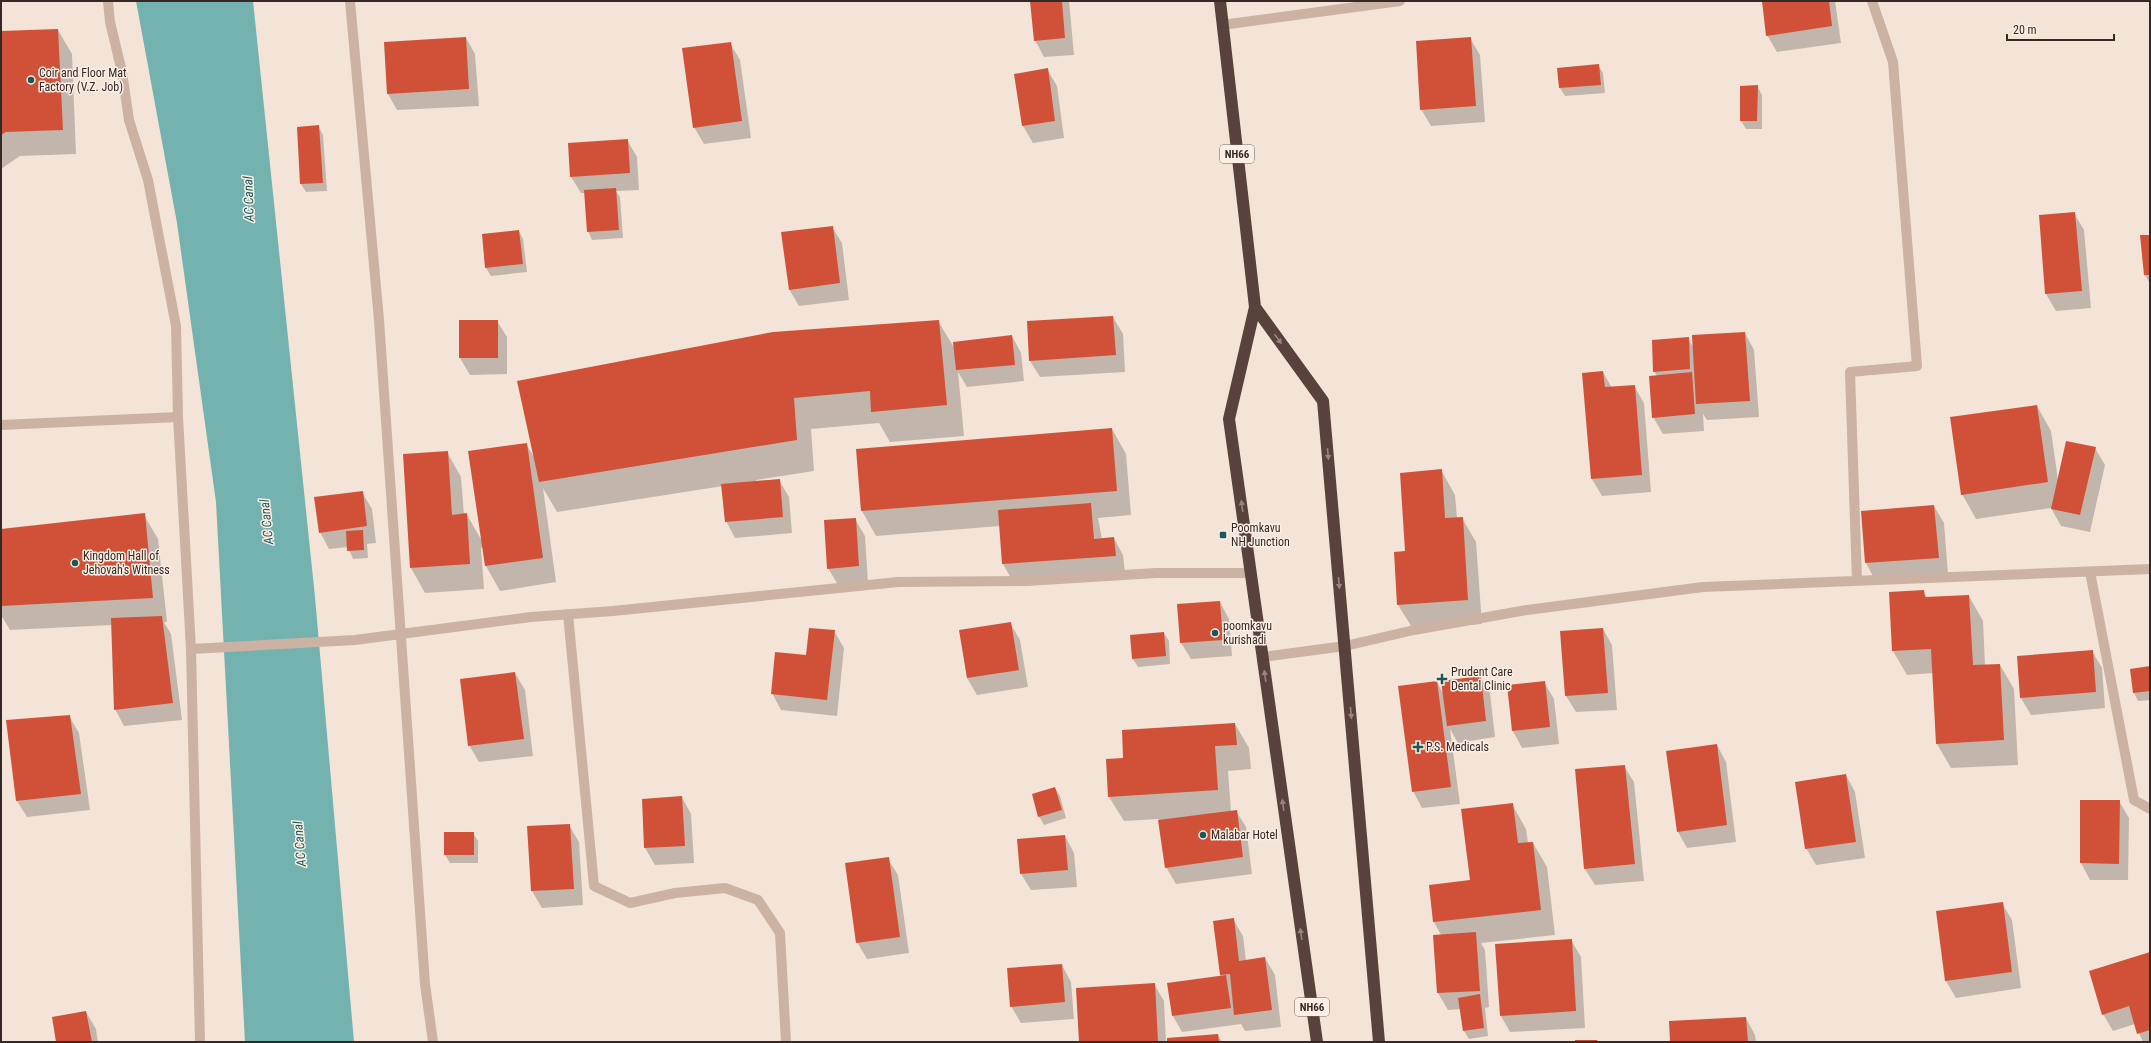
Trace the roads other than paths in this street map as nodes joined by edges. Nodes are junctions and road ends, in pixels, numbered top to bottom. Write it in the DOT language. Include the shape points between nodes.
graph roads {
  1 [pos="108,1"];
  2 [pos="350,1"];
  3 [pos="1220,1"];
  4 [pos="1400,1"];
  5 [pos="1872,1"];
  6 [pos="1222,25"];
  7 [pos="1255,307"];
  8 [pos="178,416"];
  9 [pos="1,425"];
  10 [pos="2150,569"];
  11 [pos="2090,572"];
  12 [pos="1251,573"];
  13 [pos="1857,581"];
  14 [pos="568,614"];
  15 [pos="400,635"];
  16 [pos="1345,646"];
  17 [pos="191,649"];
  18 [pos="1263,657"];
  19 [pos="2150,809"];
  20 [pos="200,1042"];
  21 [pos="433,1042"];
  22 [pos="786,1042"];
  23 [pos="1317,1042"];
  24 [pos="1379,1042"];
  1 -- 8 [label="street" via="129,120 148,180 176,326"];
  2 -- 15 [label="street" via="378,320"];
  3 -- 6 [label="highway, NH66"];
  4 -- 6 [label="street"];
  5 -- 13 [label="street" via="1892,62 1917,366 1850,372"];
  6 -- 7 [label="highway, NH66"];
  12 -- 7 [label="highway, one-way" via="1230,418"];
  7 -- 16 [label="highway, one-way" via="1323,401"];
  8 -- 9 [label="street"];
  8 -- 17 [label="street"];
  10 -- 11 [label="street"];
  11 -- 13 [label="street"];
  11 -- 19 [label="street" via="2134,800"];
  12 -- 14 [label="street" via="1156,573 1027,581 898,582"];
  12 -- 18 [label="highway"];
  13 -- 16 [label="street" via="1703,587 1527,610 1414,630"];
  14 -- 15 [label="street"];
  14 -- 22 [label="street" via="594,886 630,903 675,893 725,888 758,900 780,933"];
  15 -- 17 [label="street"];
  15 -- 21 [label="street" via="425,984"];
  16 -- 18 [label="street"];
  16 -- 24 [label="highway, one-way"];
  17 -- 20 [label="street"];
  23 -- 18 [label="highway, NH66, one-way"];
}
